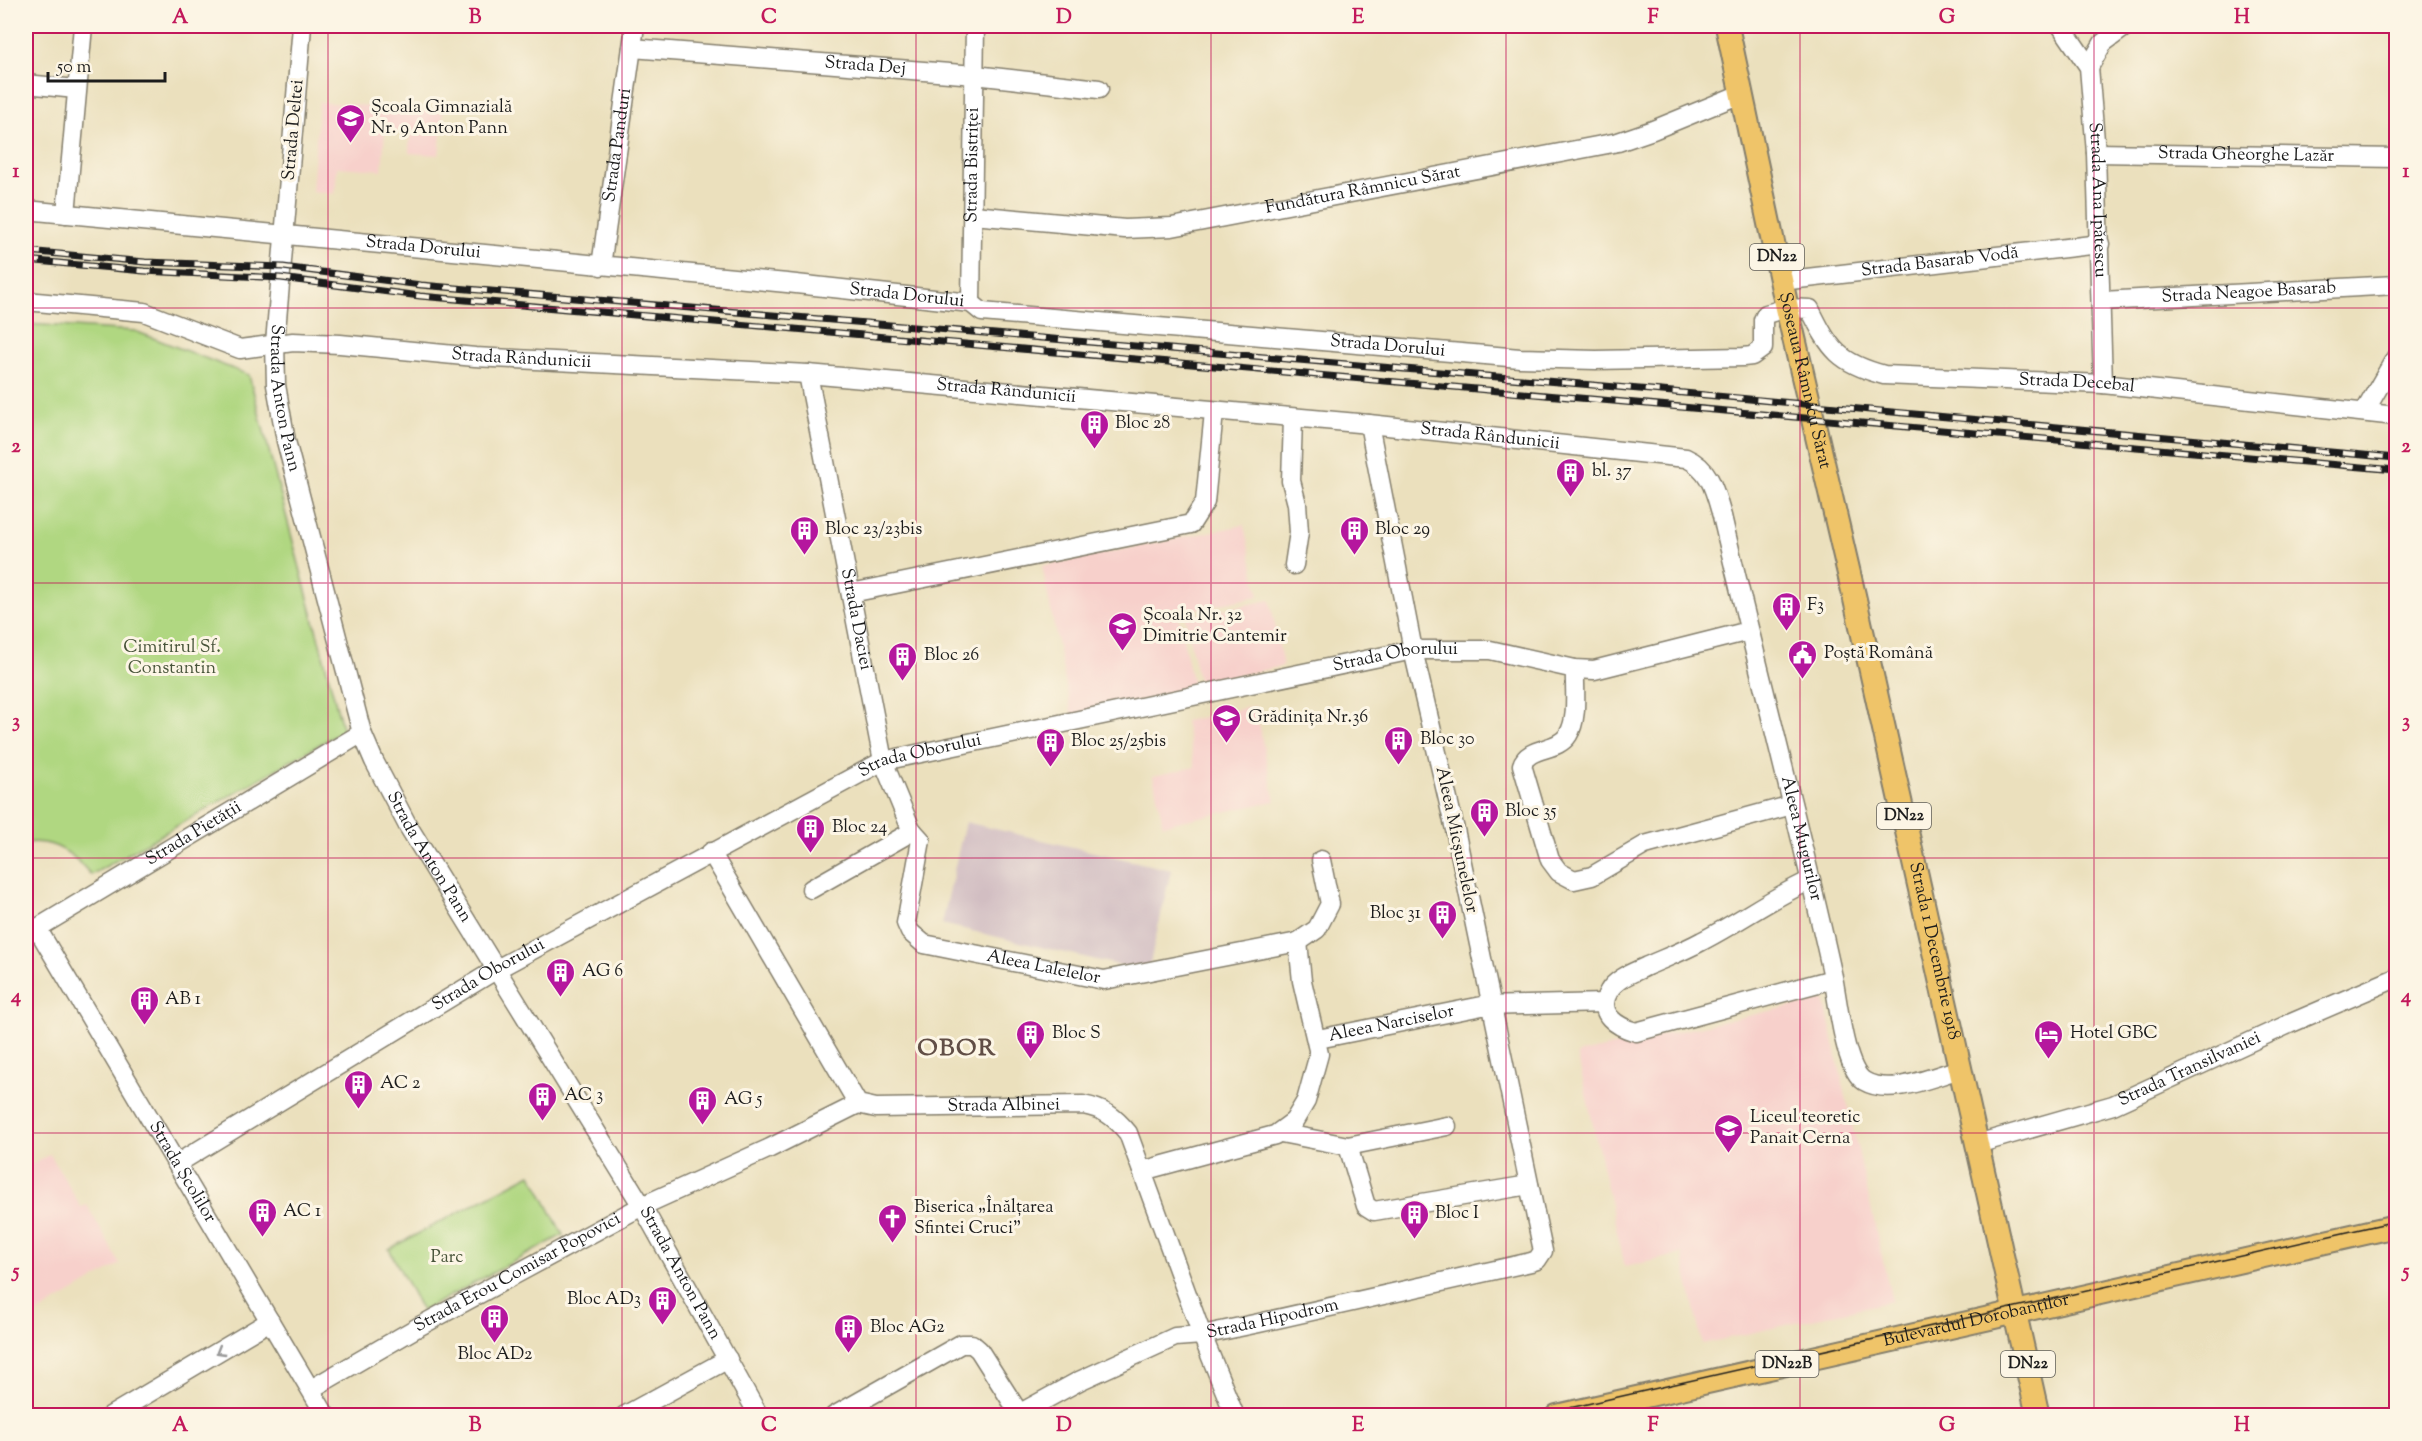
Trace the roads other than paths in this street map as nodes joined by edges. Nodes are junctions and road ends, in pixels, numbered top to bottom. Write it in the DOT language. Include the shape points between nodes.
graph roads {
  1 [pos="83,26"];
  2 [pos="302,26"];
  3 [pos="635,26"];
  4 [pos="975,26"];
  5 [pos="1726,26"];
  6 [pos="2061,26"];
  7 [pos="2126,26"];
  8 [pos="632,48"];
  9 [pos="2089,67"];
  10 [pos="975,75"];
  11 [pos="26,84"];
  12 [pos="76,89"];
  13 [pos="1099,89"];
  14 [pos="1743,93"];
  15 [pos="2096,153"];
  16 [pos="2397,158"];
  17 [pos="26,210"];
  18 [pos="66,214"];
  19 [pos="974,215"];
  20 [pos="286,235"];
  21 [pos="2100,244"];
  22 [pos="601,266"];
  23 [pos="1781,281"];
  24 [pos="2397,285"];
  25 [pos="26,301"];
  26 [pos="2102,301"];
  27 [pos="972,303"];
  28 [pos="1787,308"];
  29 [pos="275,343"];
  30 [pos="2397,357"];
  31 [pos="808,374"];
  32 [pos="2103,384"];
  33 [pos="2366,411"];
  34 [pos="1214,412"];
  35 [pos="2397,416"];
  36 [pos="1293,419"];
  37 [pos="1369,424"];
  38 [pos="1829,488"];
  39 [pos="1716,495"];
  40 [pos="1293,565"];
  41 [pos="851,593"];
  42 [pos="1749,631"];
  43 [pos="1413,650"];
  44 [pos="1575,669"];
  45 [pos="362,733"];
  46 [pos="883,761"];
  47 [pos="1792,805"];
  48 [pos="913,831"];
  49 [pos="711,852"];
  50 [pos="1321,860"];
  51 [pos="1811,880"];
  52 [pos="811,889"];
  53 [pos="31,931"];
  54 [pos="1298,942"];
  55 [pos="497,969"];
  56 [pos="2397,978"];
  57 [pos="1833,979"];
  58 [pos="1605,1004"];
  59 [pos="1491,1005"];
  60 [pos="1318,1040"];
  61 [pos="1960,1069"];
  62 [pos="858,1104"];
  63 [pos="1447,1126"];
  64 [pos="1281,1133"];
  65 [pos="1977,1144"];
  66 [pos="1348,1146"];
  67 [pos="178,1163"];
  68 [pos="1142,1171"];
  69 [pos="1529,1185"];
  70 [pos="642,1206"];
  71 [pos="2397,1226"];
  72 [pos="1541,1256"];
  73 [pos="2017,1312"];
  74 [pos="270,1321"];
  75 [pos="1202,1335"];
  76 [pos="728,1359"];
  77 [pos="311,1389"];
  78 [pos="1017,1414"];
  79 [pos="110,1416"];
  80 [pos="326,1416"];
  81 [pos="624,1416"];
  82 [pos="759,1416"];
  83 [pos="834,1416"];
  84 [pos="1235,1416"];
  85 [pos="1557,1416"];
  86 [pos="2038,1416"];
  1 -- 12 [label="street"];
  2 -- 20 [label="street, Strada Deltei"];
  3 -- 8 [label="street, Strada Panduri"];
  4 -- 10 [label="street, Strada Bistriței"];
  5 -- 14 [label="main road, Șoseaua Râmnicu Sărat / DN22"];
  6 -- 9 [label="street, Strada Ana Ipătescu"];
  7 -- 9 [label="street" via="2103,43"];
  8 -- 10 [label="street, Strada Dej"];
  8 -- 22 [label="street, Strada Panduri"];
  9 -- 15 [label="street, Strada Ana Ipătescu"];
  10 -- 13 [label="street, Strada Dej"];
  10 -- 19 [label="street, Strada Bistriței"];
  11 -- 12 [label="street"];
  12 -- 18 [label="street"];
  14 -- 19 [label="street, Fundătura Râmnicu Sărat" via="1618,142 1172,227 1125,229"];
  14 -- 23 [label="main road, Șoseaua Râmnicu Sărat / DN22"];
  15 -- 16 [label="street, Strada Gheorghe Lazăr"];
  15 -- 21 [label="street, Strada Ana Ipătescu"];
  17 -- 18 [label="street, Strada Dorului"];
  18 -- 20 [label="street, Strada Dorului"];
  19 -- 27 [label="street, Strada Bistriței"];
  20 -- 22 [label="street, Strada Dorului"];
  20 -- 29 [label="street, Strada Anton Pann"];
  21 -- 23 [label="street, Strada Basarab Vodă"];
  21 -- 26 [label="street, Strada Ana Ipătescu"];
  22 -- 27 [label="street, Strada Dorului"];
  23 -- 28 [label="main road, Șoseaua Râmnicu Sărat / DN22"];
  24 -- 26 [label="street, Strada Neagoe Basarab"];
  25 -- 29 [label="street, Strada Rândunicii" via="144,312 240,349"];
  26 -- 32 [label="street, Strada Ana Ipătescu"];
  27 -- 28 [label="street, Strada Dorului" via="982,312 1489,356 1596,360 1752,356 1763,348 1766,314"];
  28 -- 32 [label="street, Strada Decebal" via="1810,309 1826,342 1838,356 1884,375"];
  28 -- 38 [label="main road, Șoseaua Râmnicu Sărat / DN22"];
  29 -- 31 [label="street, Strada Rândunicii"];
  29 -- 45 [label="street, Strada Anton Pann" via="276,385 286,441"];
  30 -- 33 [label="street"];
  31 -- 34 [label="street, Strada Rândunicii"];
  31 -- 41 [label="street, Strada Daciei"];
  32 -- 33 [label="street, Strada Decebal"];
  33 -- 35 [label="street, Strada Decebal"];
  34 -- 36 [label="street, Strada Rândunicii"];
  34 -- 41 [label="street" via="1205,502 1191,524"];
  36 -- 37 [label="street, Strada Rândunicii"];
  36 -- 40 [label="street" via="1292,482 1299,532"];
  37 -- 39 [label="street, Strada Rândunicii" via="1686,458 1703,468"];
  37 -- 43 [label="street, Aleea Micșunelelor"];
  38 -- 61 [label="main road, Strada 1 Decembrie 1918 / DN22"];
  39 -- 42 [label="street, Aleea Mugurilor"];
  41 -- 46 [label="street, Strada Daciei"];
  42 -- 44 [label="street, Strada Oborului" via="1617,667"];
  42 -- 47 [label="street, Aleea Mugurilor"];
  43 -- 44 [label="street, Strada Oborului" via="1490,650"];
  43 -- 46 [label="street, Strada Oborului"];
  43 -- 59 [label="street, Aleea Micșunelelor"];
  44 -- 47 [label="street" via="1573,721 1568,735 1559,744 1530,755 1522,765 1550,860 1559,872 1574,880 1592,876 1645,845"];
  45 -- 53 [label="street, Strada Pietății"];
  45 -- 55 [label="street, Strada Anton Pann" via="408,826"];
  46 -- 48 [label="street, Aleea Lalelelor"];
  46 -- 49 [label="street, Strada Oborului"];
  47 -- 51 [label="street, Aleea Mugurilor"];
  48 -- 52 [label="street"];
  48 -- 54 [label="street, Aleea Lalelelor" via="921,840 906,923 924,944 1104,980"];
  49 -- 55 [label="street, Strada Oborului"];
  49 -- 62 [label="street"];
  50 -- 54 [label="street" via="1330,904 1317,929"];
  51 -- 57 [label="street, Aleea Mugurilor"];
  51 -- 58 [label="street" via="1701,942 1624,977 1609,990"];
  53 -- 67 [label="street, Strada Școlilor"];
  54 -- 60 [label="street" via="1302,981"];
  55 -- 67 [label="street, Strada Oborului"];
  55 -- 70 [label="street, Strada Anton Pann"];
  56 -- 65 [label="street, Strada Transilvaniei" via="2113,1105"];
  57 -- 58 [label="street" via="1636,1032 1620,1028 1609,1019"];
  57 -- 61 [label="street, Aleea Mugurilor" via="1850,1057 1862,1080 1892,1087"];
  58 -- 59 [label="street, Aleea Narciselor"];
  59 -- 60 [label="street, Aleea Narciselor"];
  59 -- 69 [label="street, Aleea Micșunelelor"];
  60 -- 64 [label="street, Aleea Narciselor" via="1319,1054 1306,1101"];
  61 -- 65 [label="main road, Strada 1 Decembrie 1918 / DN22"];
  62 -- 68 [label="street, Strada Albinei" via="876,1108 1083,1105 1104,1109 1128,1133"];
  62 -- 70 [label="street, Strada Erou Comisar Popovici"];
  63 -- 66 [label="street"];
  64 -- 66 [label="street"];
  64 -- 68 [label="street"];
  65 -- 73 [label="main road, Strada 1 Decembrie 1918 / DN22"];
  66 -- 69 [label="street" via="1366,1206 1374,1211"];
  67 -- 74 [label="street, Strada Școlilor"];
  68 -- 75 [label="street, Strada Albinei"];
  69 -- 72 [label="street, Aleea Micșunelelor"];
  70 -- 76 [label="street, Strada Anton Pann"];
  70 -- 77 [label="street, Strada Erou Comisar Popovici"];
  71 -- 73 [label="main road, Bulevardul Dorobanților / DN22B"];
  72 -- 75 [label="street, Strada Hipodrom" via="1531,1262"];
  73 -- 85 [label="main road, Bulevardul Dorobanților / DN22B"];
  73 -- 86 [label="main road, Strada 1 Decembrie 1918 / DN22"];
  74 -- 77 [label="street, Strada Școlilor"];
  74 -- 79 [label="street, one-way"];
  75 -- 78 [label="street, Strada Hipodrom" via="1175,1337"];
  75 -- 84 [label="street, Strada Albinei"];
  76 -- 81 [label="street"];
  76 -- 82 [label="street, Strada Anton Pann"];
  77 -- 80 [label="street, Strada Școlilor"];
  78 -- 83 [label="street" via="979,1350 972,1344 961,1344"];
}
